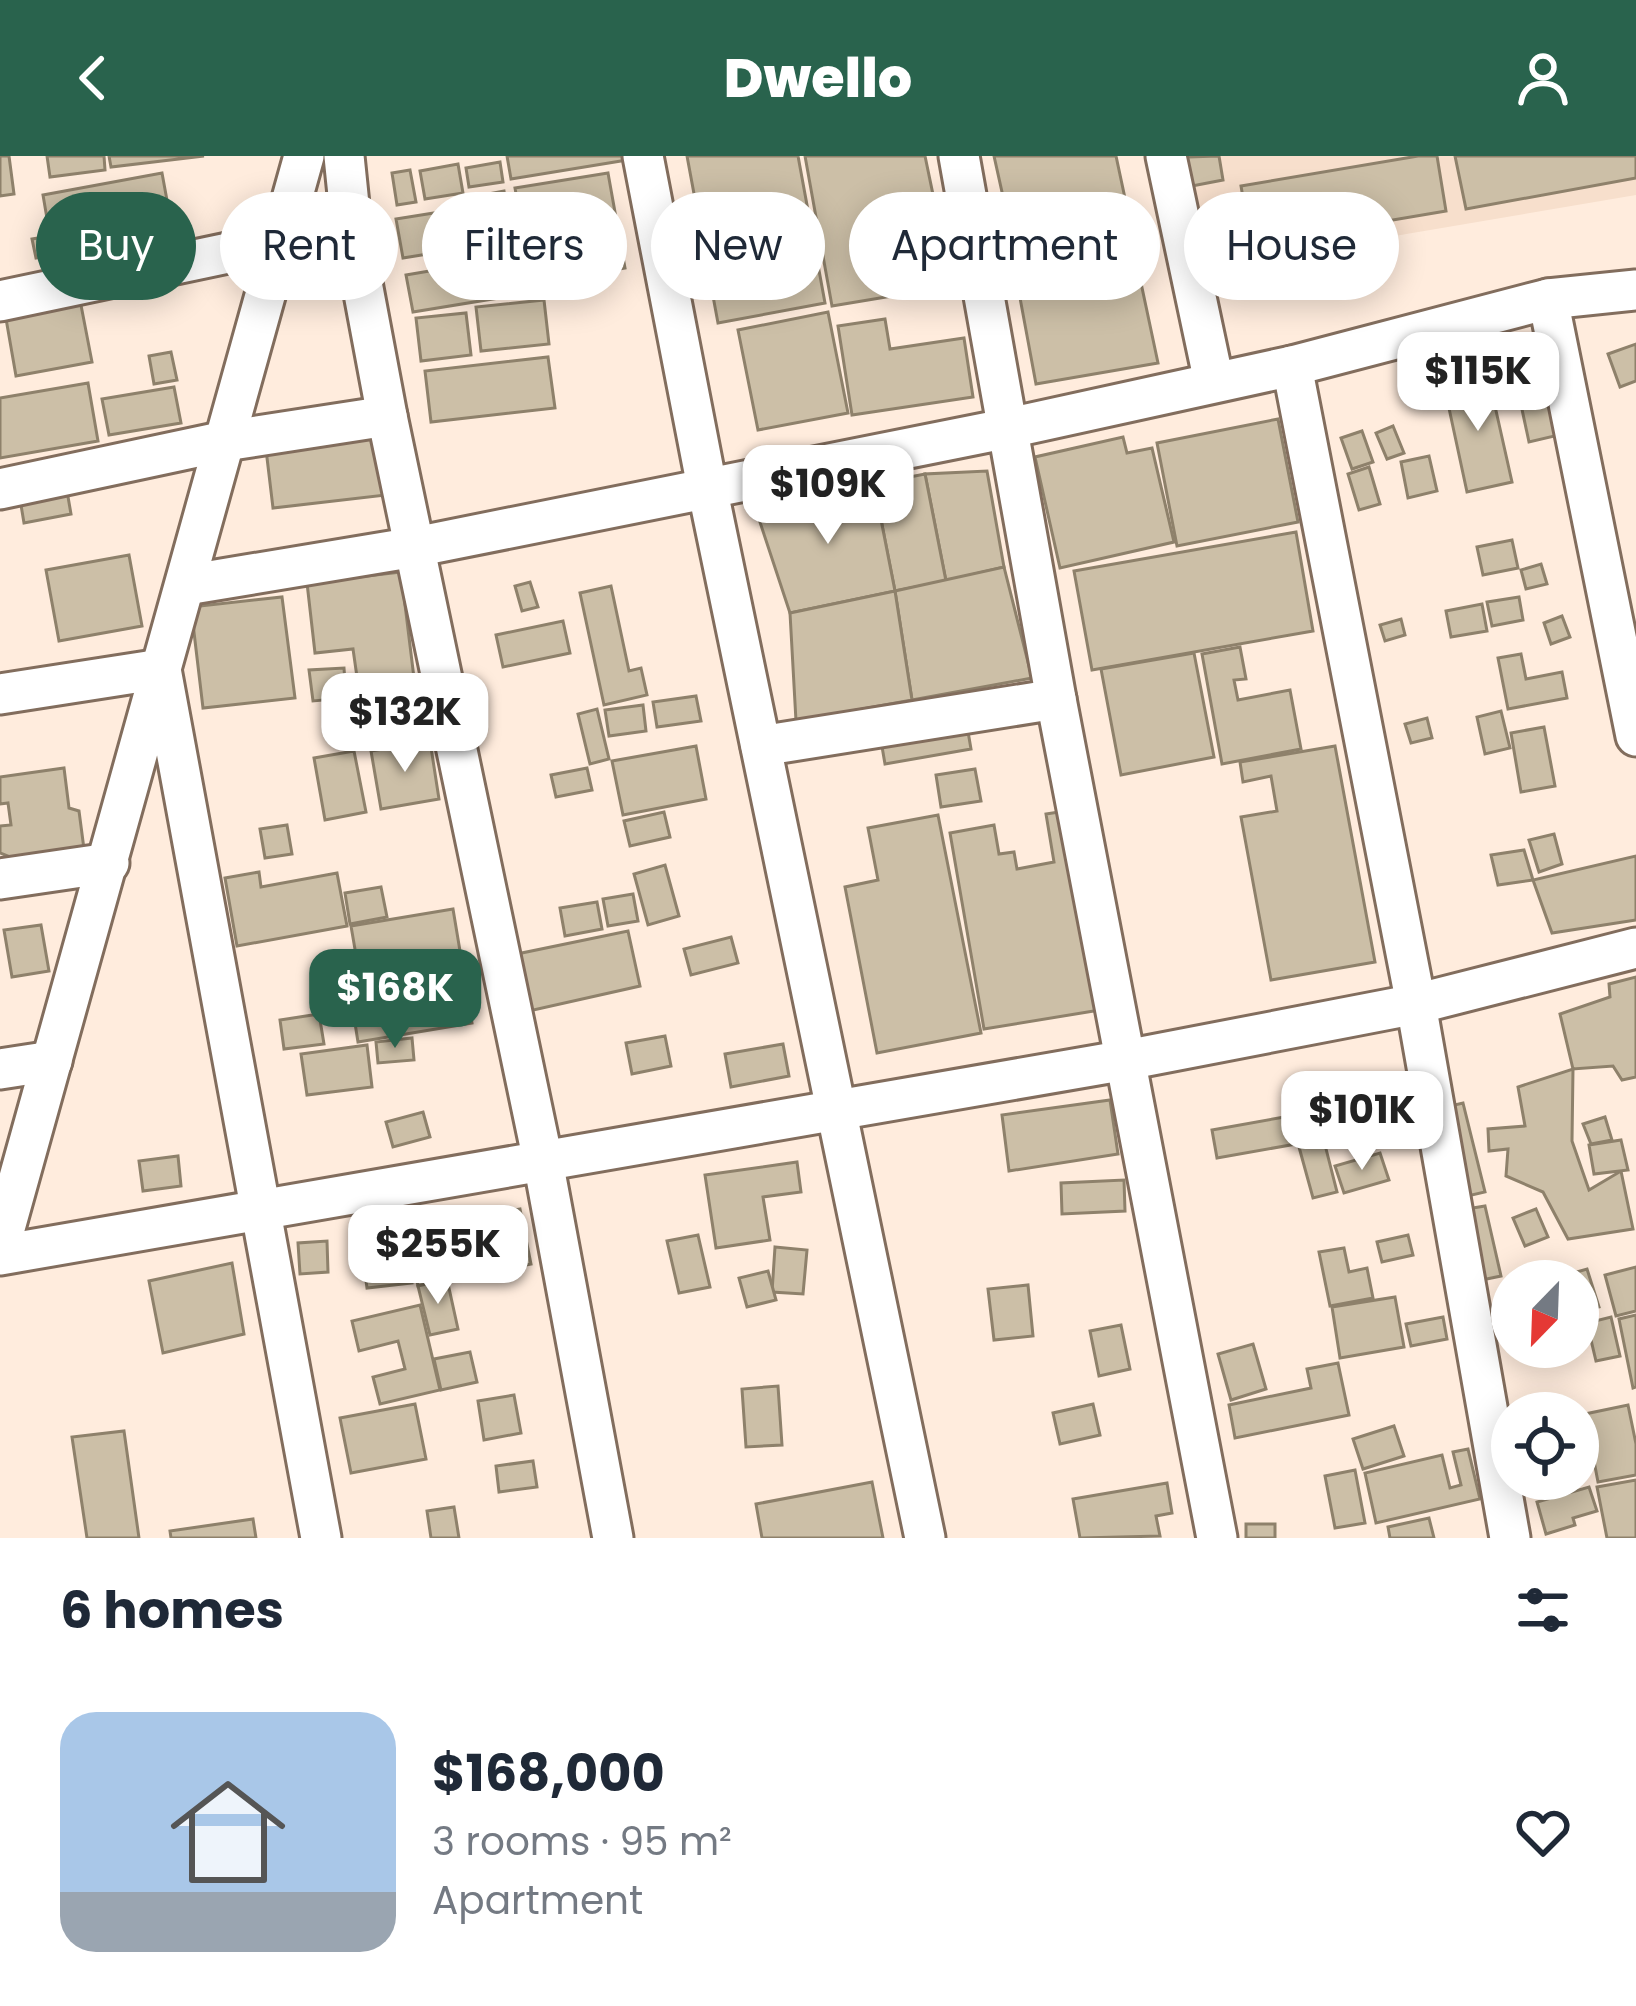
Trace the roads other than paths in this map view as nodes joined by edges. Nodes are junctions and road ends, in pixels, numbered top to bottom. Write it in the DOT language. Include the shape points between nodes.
graph roads {
  1 [pos="304,156"];
  2 [pos="344,156"];
  3 [pos="643,156"];
  4 [pos="959,156"];
  5 [pos="1166,156"];
  6 [pos="294,192"];
  7 [pos="348,192"];
  8 [pos="220,255"];
  9 [pos="1636,290"];
  10 [pos="1548,299"];
  11 [pos="264,300"];
  12 [pos="365,300"];
  13 [pos="0,301"];
  14 [pos="1292,366"];
  15 [pos="1214,382"];
  16 [pos="387,416"];
  17 [pos="1009,428"];
  18 [pos="225,441"];
  19 [pos="707,487"];
  20 [pos="0,489"];
  21 [pos="415,547"];
  22 [pos="187,585"];
  23 [pos="161,669"];
  24 [pos="0,694"];
  25 [pos="1056,699"];
  26 [pos="1636,736"];
  27 [pos="761,746"];
  28 [pos="109,863"];
  29 [pos="0,879"];
  30 [pos="1636,948"];
  31 [pos="1416,1004"];
  32 [pos="1126,1060"];
  33 [pos="52,1061"];
  34 [pos="0,1069"];
  35 [pos="836,1112"];
  36 [pos="543,1161"];
  37 [pos="260,1210"];
  38 [pos="0,1251"];
  39 [pos="321,1538"];
  40 [pos="613,1538"];
  41 [pos="925,1538"];
  42 [pos="1217,1538"];
  43 [pos="1510,1538"];
  1 -- 6 [label="street"];
  2 -- 7 [label="street"];
  3 -- 19 [label="street"];
  4 -- 17 [label="street"];
  5 -- 15 [label="street"];
  8 -- 13 [label="street"];
  9 -- 10 [label="street"];
  10 -- 14 [label="street"];
  10 -- 26 [label="street"];
  11 -- 18 [label="street"];
  12 -- 16 [label="street"];
  14 -- 15 [label="street"];
  14 -- 31 [label="street"];
  15 -- 17 [label="street"];
  16 -- 18 [label="street"];
  16 -- 21 [label="street"];
  17 -- 19 [label="street"];
  17 -- 25 [label="street"];
  18 -- 20 [label="street"];
  18 -- 22 [label="street"];
  19 -- 21 [label="street"];
  19 -- 27 [label="street"];
  21 -- 22 [label="street"];
  21 -- 36 [label="street"];
  22 -- 23 [label="street"];
  23 -- 24 [label="street"];
  23 -- 28 [label="street"];
  23 -- 37 [label="street"];
  25 -- 27 [label="street"];
  25 -- 32 [label="street"];
  27 -- 35 [label="street"];
  28 -- 29 [label="street"];
  28 -- 33 [label="street"];
  30 -- 31 [label="street"];
  31 -- 32 [label="street"];
  31 -- 43 [label="street"];
  32 -- 35 [label="street"];
  32 -- 42 [label="street"];
  33 -- 34 [label="street"];
  33 -- 38 [label="street"];
  35 -- 36 [label="street"];
  35 -- 41 [label="street"];
  36 -- 37 [label="street"];
  36 -- 40 [label="street"];
  37 -- 38 [label="street"];
  37 -- 39 [label="street"];
}
